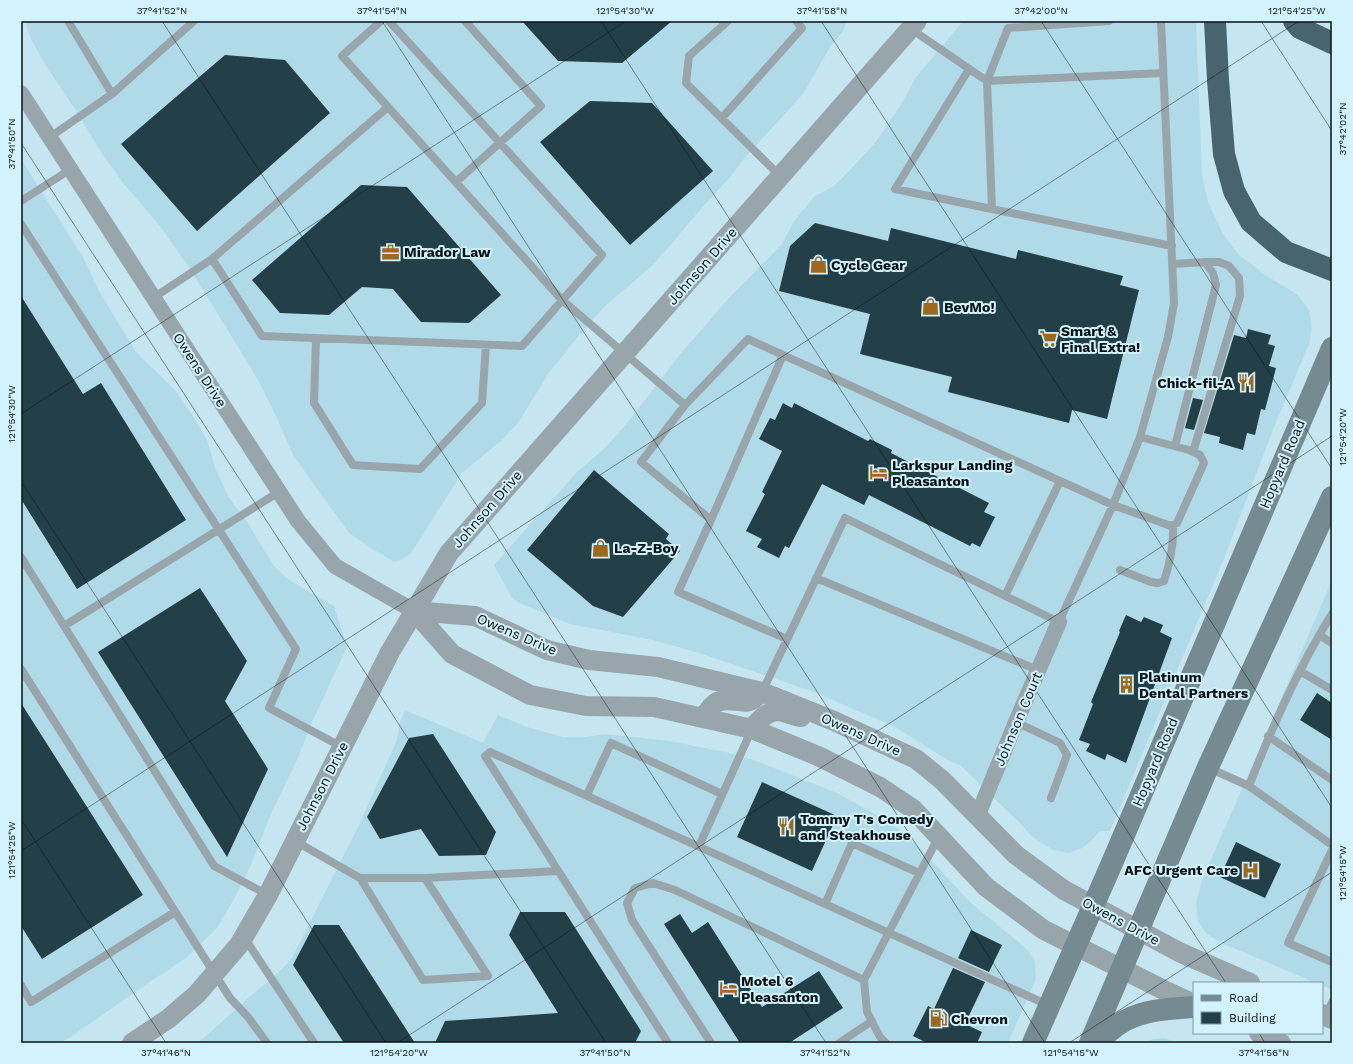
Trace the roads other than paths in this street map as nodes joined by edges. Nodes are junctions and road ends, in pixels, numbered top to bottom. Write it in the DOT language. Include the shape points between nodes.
graph roads {
  1 [pos="68,21"];
  2 [pos="194,21"];
  3 [pos="381,21"];
  4 [pos="389,21"];
  5 [pos="465,21"];
  6 [pos="728,21"];
  7 [pos="796,21"];
  8 [pos="1109,21"];
  9 [pos="1161,21"];
  10 [pos="1215,21"];
  11 [pos="1294,21"];
  12 [pos="909,24"];
  13 [pos="1021,24"];
  14 [pos="1332,43"];
  15 [pos="969,69"];
  16 [pos="1163,73"];
  17 [pos="986,81"];
  18 [pos="21,93"];
  19 [pos="112,94"];
  20 [pos="388,106"];
  21 [pos="722,118"];
  22 [pos="50,137"];
  23 [pos="500,143"];
  24 [pos="71,169"];
  25 [pos="780,176"];
  26 [pos="456,182"];
  27 [pos="21,201"];
  28 [pos="992,209"];
  29 [pos="21,224"];
  30 [pos="1172,246"];
  31 [pos="212,259"];
  32 [pos="1204,262"];
  33 [pos="1173,264"];
  34 [pos="1332,270"];
  35 [pos="153,298"];
  36 [pos="562,300"];
  37 [pos="316,338"];
  38 [pos="486,344"];
  39 [pos="1332,348"];
  40 [pos="624,354"];
  41 [pos="783,355"];
  42 [pos="684,405"];
  43 [pos="1140,437"];
  44 [pos="1175,446"];
  45 [pos="1193,452"];
  46 [pos="1060,481"];
  47 [pos="279,492"];
  48 [pos="1332,498"];
  49 [pos="1113,505"];
  50 [pos="711,520"];
  51 [pos="1173,525"];
  52 [pos="219,529"];
  53 [pos="21,557"];
  54 [pos="1120,570"];
  55 [pos="816,578"];
  56 [pos="1005,596"];
  57 [pos="414,611"];
  58 [pos="1332,614"];
  59 [pos="1059,622"];
  60 [pos="64,626"];
  61 [pos="1318,635"];
  62 [pos="787,639"];
  63 [pos="1332,643"];
  64 [pos="21,669"];
  65 [pos="1038,670"];
  66 [pos="1300,671"];
  67 [pos="1332,690"];
  68 [pos="762,692"];
  69 [pos="818,714"];
  70 [pos="704,718"];
  71 [pos="1016,722"];
  72 [pos="752,729"];
  73 [pos="1268,736"];
  74 [pos="342,747"];
  75 [pos="1208,767"];
  76 [pos="1332,780"];
  77 [pos="1248,786"];
  78 [pos="722,794"];
  79 [pos="587,796"];
  80 [pos="1051,798"];
  81 [pos="977,817"];
  82 [pos="939,836"];
  83 [pos="295,841"];
  84 [pos="1332,845"];
  85 [pos="699,846"];
  86 [pos="1332,850"];
  87 [pos="558,872"];
  88 [pos="919,873"];
  89 [pos="360,878"];
  90 [pos="424,878"];
  91 [pos="268,895"];
  92 [pos="825,904"];
  93 [pos="1093,906"];
  94 [pos="175,912"];
  95 [pos="1138,930"];
  96 [pos="889,932"];
  97 [pos="244,936"];
  98 [pos="1075,946"];
  99 [pos="1332,962"];
  100 [pos="1122,969"];
  101 [pos="215,974"];
  102 [pos="864,980"];
  103 [pos="1248,982"];
  104 [pos="21,985"];
  105 [pos="1193,1004"];
  106 [pos="1048,1005"];
  107 [pos="1193,1007"];
  108 [pos="872,1021"];
  109 [pos="1262,1034"];
  110 [pos="132,1043"];
  111 [pos="267,1043"];
  112 [pos="314,1043"];
  113 [pos="668,1043"];
  114 [pos="711,1043"];
  115 [pos="839,1043"];
  116 [pos="886,1043"];
  117 [pos="1033,1043"];
  118 [pos="1090,1043"];
  119 [pos="1096,1043"];
  120 [pos="1282,1043"];
  1 -- 19 [label="lane"];
  2 -- 19 [label="lane"];
  3 -- 20 [label="lane" via="342,56"];
  4 -- 23 [label="lane"];
  5 -- 23 [label="lane" via="541,106"];
  6 -- 21 [label="lane" via="689,56 686,83"];
  7 -- 21 [label="lane" via="802,28"];
  8 -- 13 [label="lane"];
  9 -- 16 [label="lane"];
  10 -- 34 [label="highway" via="1224,154 1234,191 1251,222 1286,252"];
  11 -- 14 [label="highway" via="1300,28"];
  12 -- 15 [label="lane"];
  12 -- 25 [label="street, Johnson Drive"];
  13 -- 17 [label="lane" via="1008,28"];
  15 -- 17 [label="lane"];
  15 -- 28 [label="lane" via="895,189"];
  16 -- 17 [label="lane"];
  16 -- 30 [label="lane"];
  17 -- 28 [label="lane"];
  18 -- 22 [label="street, Owens Drive"];
  19 -- 22 [label="lane"];
  20 -- 26 [label="lane"];
  20 -- 31 [label="lane"];
  21 -- 25 [label="lane"];
  22 -- 24 [label="street, Owens Drive"];
  23 -- 26 [label="lane"];
  23 -- 36 [label="lane" via="602,255"];
  24 -- 27 [label="lane"];
  24 -- 35 [label="street, Owens Drive"];
  25 -- 40 [label="street, Johnson Drive"];
  26 -- 36 [label="lane"];
  28 -- 30 [label="lane"];
  29 -- 52 [label="lane"];
  30 -- 33 [label="lane"];
  31 -- 35 [label="lane"];
  31 -- 37 [label="lane" via="262,336"];
  32 -- 33 [label="lane"];
  32 -- 44 [label="lane" via="1213,273 1216,285"];
  32 -- 45 [label="lane" via="1219,262 1229,266 1239,278 1240,296"];
  33 -- 43 [label="lane" via="1174,303 1168,336"];
  35 -- 47 [label="street, Owens Drive"];
  36 -- 38 [label="lane" via="522,346"];
  36 -- 40 [label="lane"];
  37 -- 38 [label="lane"];
  37 -- 38 [label="lane" via="314,403 353,465 420,468 482,402"];
  39 -- 93 [label="main road, Hopyard Road"];
  40 -- 42 [label="lane"];
  40 -- 57 [label="street, Johnson Drive" via="449,553"];
  41 -- 42 [label="lane" via="748,339"];
  41 -- 46 [label="lane"];
  41 -- 50 [label="lane"];
  42 -- 50 [label="lane" via="641,462"];
  43 -- 44 [label="lane"];
  43 -- 49 [label="lane"];
  44 -- 45 [label="lane"];
  45 -- 51 [label="lane" via="1200,455 1204,463 1177,523"];
  46 -- 49 [label="lane"];
  46 -- 56 [label="lane"];
  47 -- 52 [label="lane"];
  47 -- 57 [label="street, Owens Drive" via="298,522 335,566"];
  48 -- 75 [label="main road"];
  49 -- 51 [label="lane"];
  49 -- 59 [label="lane"];
  50 -- 62 [label="lane" via="678,592"];
  51 -- 54 [label="lane" via="1174,538 1164,581 1151,582"];
  52 -- 60 [label="lane"];
  52 -- 74 [label="lane" via="296,649 269,708"];
  53 -- 60 [label="lane"];
  55 -- 56 [label="lane" via="845,518"];
  55 -- 62 [label="lane"];
  55 -- 65 [label="lane"];
  56 -- 59 [label="lane"];
  57 -- 68 [label="street, Owens Drive" via="475,616 547,650 589,660 658,667"];
  57 -- 70 [label="street, Owens Drive" via="452,654 530,695 586,706 654,707"];
  57 -- 74 [label="street, Johnson Drive" via="390,652"];
  58 -- 61 [label="lane"];
  59 -- 65 [label="street, Johnson Court"];
  60 -- 91 [label="lane" via="214,866"];
  61 -- 63 [label="lane"];
  61 -- 66 [label="lane"];
  62 -- 68 [label="lane"];
  64 -- 94 [label="lane"];
  65 -- 71 [label="street, Johnson Court"];
  66 -- 67 [label="lane"];
  66 -- 73 [label="lane"];
  68 -- 69 [label="street, Owens Drive"];
  68 -- 70 [label="street" via="752,700 744,702 716,702"];
  69 -- 72 [label="street" via="808,718 774,712 760,719"];
  69 -- 81 [label="street, Owens Drive" via="916,759 942,780"];
  70 -- 72 [label="street, Owens Drive"];
  71 -- 80 [label="lane" via="1060,743 1067,755"];
  71 -- 81 [label="street, Johnson Court"];
  72 -- 78 [label="lane"];
  72 -- 82 [label="street, Owens Drive" via="818,756 880,787 913,810"];
  73 -- 76 [label="lane"];
  73 -- 77 [label="lane"];
  74 -- 83 [label="street, Johnson Drive"];
  75 -- 77 [label="lane"];
  75 -- 95 [label="main road"];
  77 -- 84 [label="lane"];
  78 -- 79 [label="lane" via="611,743"];
  78 -- 85 [label="lane"];
  79 -- 85 [label="lane"];
  79 -- 87 [label="lane" via="490,752 485,756"];
  81 -- 93 [label="street, Owens Drive" via="1016,855 1064,890"];
  82 -- 88 [label="lane"];
  82 -- 98 [label="street, Owens Drive" via="986,887 1044,930"];
  83 -- 89 [label="lane"];
  83 -- 91 [label="street, Johnson Drive"];
  85 -- 92 [label="lane"];
  86 -- 99 [label="lane" via="1288,943"];
  87 -- 90 [label="lane"];
  87 -- 113 [label="lane"];
  88 -- 92 [label="lane" via="852,843"];
  88 -- 96 [label="lane"];
  89 -- 90 [label="lane"];
  89 -- 90 [label="lane" via="423,980 488,976"];
  91 -- 97 [label="street, Johnson Drive"];
  92 -- 96 [label="lane"];
  93 -- 95 [label="street, Owens Drive"];
  93 -- 98 [label="main road, Hopyard Road"];
  94 -- 101 [label="lane"];
  94 -- 104 [label="lane" via="31,1002"];
  95 -- 100 [label="main road"];
  95 -- 103 [label="street, Owens Drive" via="1179,952"];
  96 -- 102 [label="lane"];
  96 -- 106 [label="lane"];
  97 -- 101 [label="street, Johnson Drive"];
  97 -- 112 [label="lane"];
  98 -- 100 [label="street, Owens Drive"];
  98 -- 106 [label="main road, Hopyard Road"];
  100 -- 105 [label="street, Owens Drive"];
  100 -- 118 [label="main road"];
  101 -- 110 [label="street, Johnson Drive" via="168,1019"];
  101 -- 111 [label="lane" via="230,998"];
  102 -- 108 [label="lane" via="867,1012"];
  102 -- 114 [label="lane" via="675,890 653,883 635,888 627,903 632,920"];
  106 -- 117 [label="main road, Hopyard Road"];
  107 -- 119 [label="main road" via="1155,1010 1140,1014 1125,1020"];
  108 -- 115 [label="lane"];
  108 -- 116 [label="lane"];
  109 -- 120 [label="street"];
}
